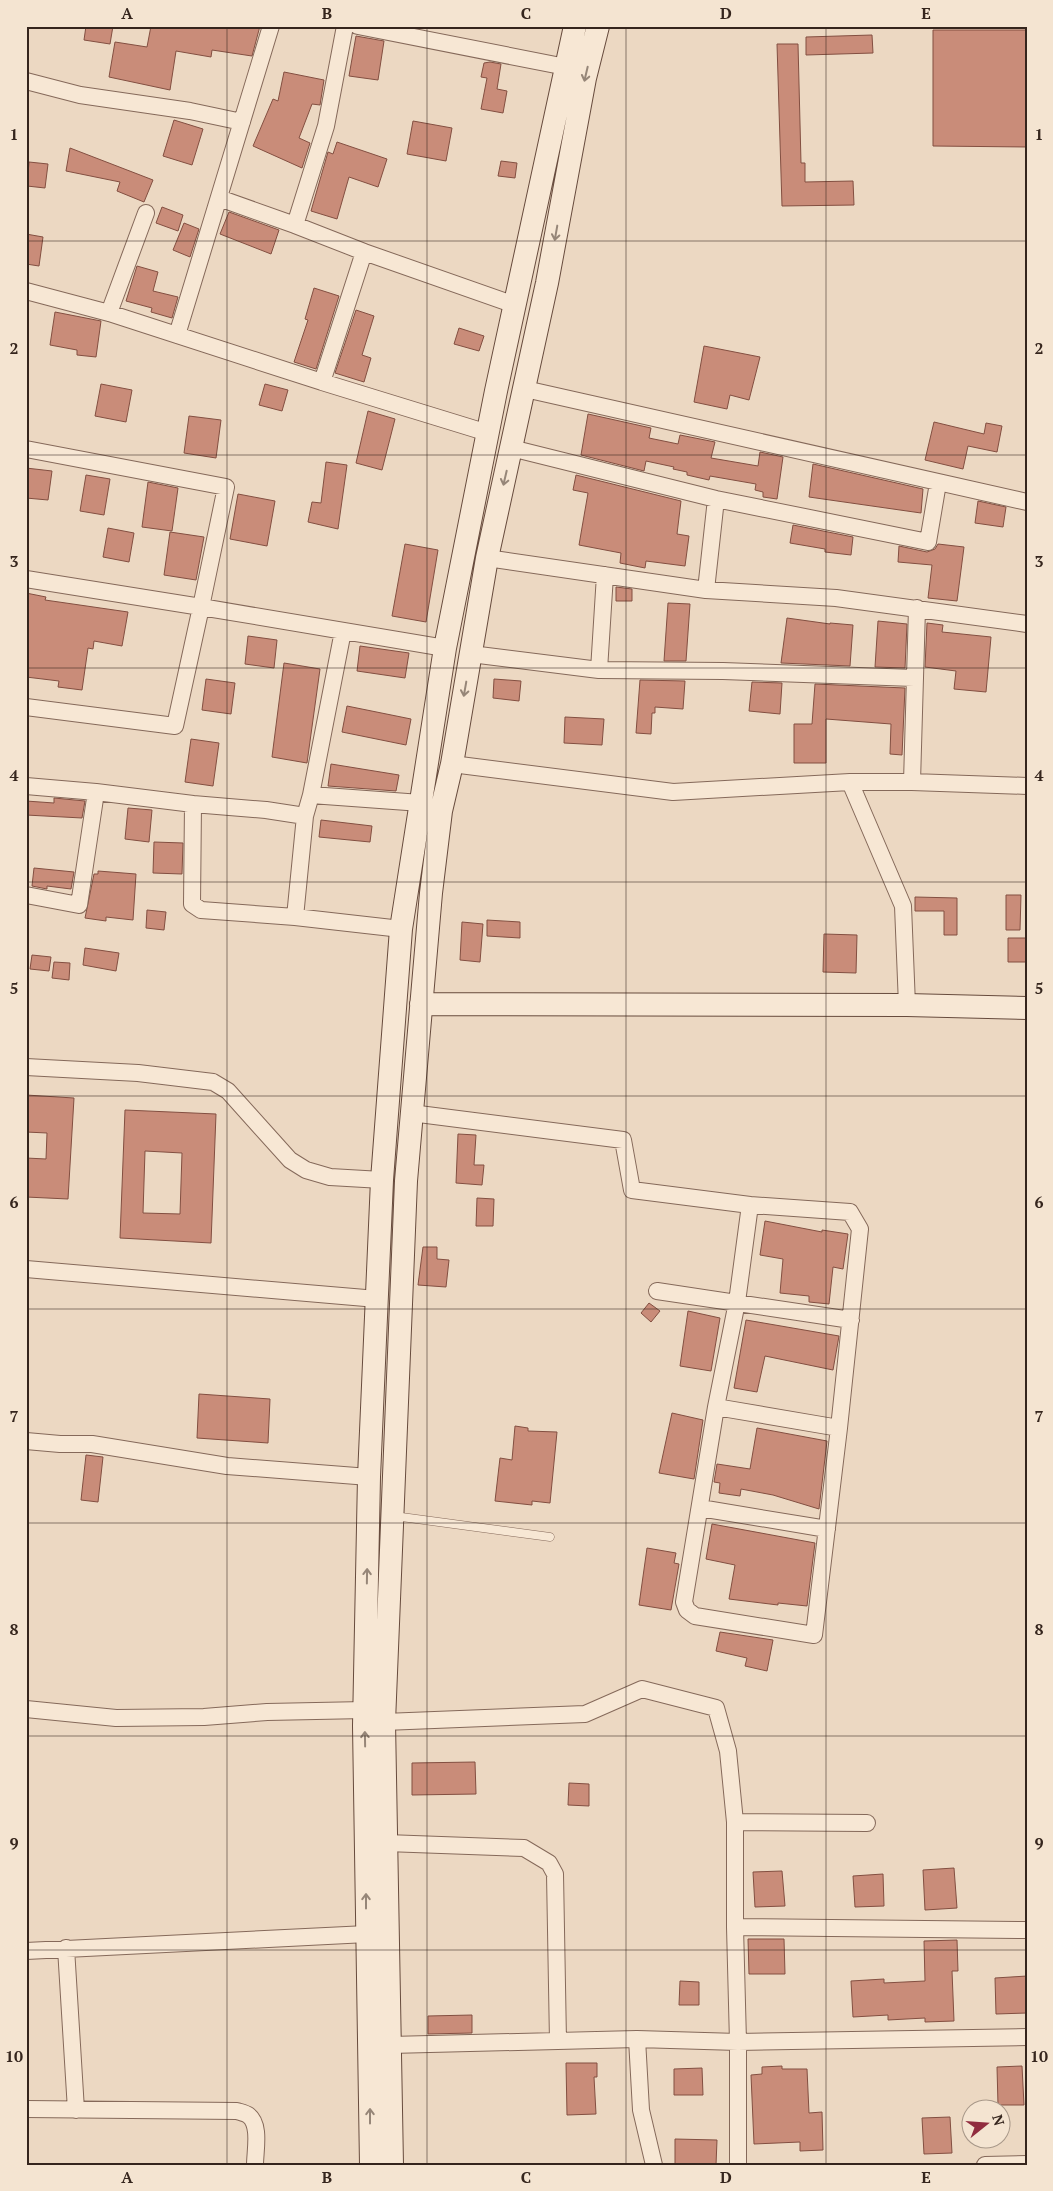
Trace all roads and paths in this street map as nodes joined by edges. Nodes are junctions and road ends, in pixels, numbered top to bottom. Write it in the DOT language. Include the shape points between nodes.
graph roads {
  1 [pos="271,26"];
  2 [pos="345,26"];
  3 [pos="358,26"];
  4 [pos="575,26"];
  5 [pos="598,26"];
  6 [pos="566,68"];
  7 [pos="26,81"];
  8 [pos="242,122"];
  9 [pos="219,198"];
  10 [pos="146,213"];
  11 [pos="295,225"];
  12 [pos="364,252"];
  13 [pos="26,291"];
  14 [pos="515,305"];
  15 [pos="109,314"];
  16 [pos="177,336"];
  17 [pos="322,382"];
  18 [pos="525,389"];
  19 [pos="488,432"];
  20 [pos="511,448"];
  21 [pos="26,449"];
  22 [pos="938,483"];
  23 [pos="716,499"];
  24 [pos="1027,502"];
  25 [pos="487,558"];
  26 [pos="605,575"];
  27 [pos="26,579"];
  28 [pos="706,590"];
  29 [pos="201,607"];
  30 [pos="916,608"];
  31 [pos="1027,624"];
  32 [pos="342,631"];
  33 [pos="445,648"];
  34 [pos="471,654"];
  35 [pos="599,670"];
  36 [pos="914,678"];
  37 [pos="26,707"];
  38 [pos="452,764"];
  39 [pos="850,782"];
  40 [pos="912,782"];
  41 [pos="26,786"];
  42 [pos="1027,786"];
  43 [pos="96,792"];
  44 [pos="311,796"];
  45 [pos="421,803"];
  46 [pos="193,804"];
  47 [pos="305,816"];
  48 [pos="26,895"];
  49 [pos="295,918"];
  50 [pos="401,929"];
  51 [pos="421,1004"];
  52 [pos="907,1005"];
  53 [pos="1027,1008"];
  54 [pos="26,1067"];
  55 [pos="411,1113"];
  56 [pos="382,1180"];
  57 [pos="750,1204"];
  58 [pos="26,1270"];
  59 [pos="656,1292"];
  60 [pos="377,1299"];
  61 [pos="737,1302"];
  62 [pos="851,1320"];
  63 [pos="716,1407"];
  64 [pos="839,1428"];
  65 [pos="26,1441"];
  66 [pos="369,1477"];
  67 [pos="700,1508"];
  68 [pos="392,1516"];
  69 [pos="827,1528"];
  70 [pos="550,1537"];
  71 [pos="26,1709"];
  72 [pos="365,1710"];
  73 [pos="384,1722"];
  74 [pos="735,1822"];
  75 [pos="866,1823"];
  76 [pos="386,1843"];
  77 [pos="734,1927"];
  78 [pos="1027,1930"];
  79 [pos="367,1934"];
  80 [pos="66,1948"];
  81 [pos="26,1951"];
  82 [pos="1027,2037"];
  83 [pos="637,2039"];
  84 [pos="558,2041"];
  85 [pos="738,2042"];
  86 [pos="390,2045"];
  87 [pos="26,2109"];
  88 [pos="76,2110"];
  89 [pos="1027,2164"];
  90 [pos="255,2165"];
  91 [pos="371,2165"];
  92 [pos="392,2165"];
  93 [pos="654,2165"];
  94 [pos="738,2165"];
  95 [pos="985,2165"];
  1 -- 8 [label="street"];
  2 -- 11 [label="street" via="326,126"];
  3 -- 6 [label="street"];
  4 -- 6 [label="main road"];
  5 -- 18 [label="main road, one-way"];
  6 -- 14 [label="main road"];
  7 -- 8 [label="street" via="80,95"];
  8 -- 9 [label="street"];
  9 -- 11 [label="street"];
  9 -- 16 [label="street"];
  10 -- 15 [label="street"];
  11 -- 12 [label="street"];
  12 -- 14 [label="street"];
  12 -- 17 [label="street"];
  13 -- 15 [label="street"];
  14 -- 19 [label="main road"];
  15 -- 16 [label="street"];
  16 -- 17 [label="street"];
  17 -- 19 [label="street"];
  18 -- 20 [label="main road"];
  18 -- 22 [label="street"];
  19 -- 33 [label="main road"];
  20 -- 23 [label="street"];
  20 -- 25 [label="main road, one-way"];
  21 -- 29 [label="street" via="226,487"];
  22 -- 23 [label="street" via="928,542"];
  22 -- 24 [label="street"];
  23 -- 28 [label="street"];
  25 -- 26 [label="street"];
  25 -- 34 [label="main road"];
  26 -- 28 [label="street"];
  26 -- 35 [label="street"];
  27 -- 29 [label="street"];
  28 -- 30 [label="street" via="836,598"];
  29 -- 32 [label="street"];
  29 -- 37 [label="street" via="175,726"];
  30 -- 31 [label="street"];
  30 -- 36 [label="street"];
  32 -- 33 [label="street"];
  32 -- 44 [label="street"];
  33 -- 45 [label="main road"];
  34 -- 35 [label="street"];
  34 -- 38 [label="main road, one-way"];
  35 -- 36 [label="street"];
  36 -- 40 [label="street"];
  38 -- 39 [label="street" via="673,792"];
  38 -- 51 [label="main road" via="440,820"];
  39 -- 40 [label="street"];
  39 -- 52 [label="street" via="903,906"];
  40 -- 42 [label="street"];
  41 -- 43 [label="street"];
  43 -- 46 [label="street"];
  43 -- 48 [label="street" via="79,905"];
  44 -- 45 [label="street"];
  44 -- 47 [label="street"];
  45 -- 50 [label="main road"];
  46 -- 47 [label="street"];
  46 -- 49 [label="street" via="192,904 201,910"];
  47 -- 49 [label="street"];
  49 -- 50 [label="street"];
  50 -- 56 [label="main road"];
  51 -- 52 [label="main road"];
  51 -- 55 [label="main road"];
  52 -- 53 [label="main road"];
  54 -- 56 [label="street" via="138,1073 213,1082 228,1091 290,1160 306,1170 330,1177"];
  55 -- 57 [label="street" via="623,1140 632,1190"];
  55 -- 68 [label="main road"];
  56 -- 60 [label="main road"];
  57 -- 61 [label="street"];
  57 -- 62 [label="street" via="850,1212 860,1229"];
  58 -- 60 [label="street"];
  59 -- 61 [label="street"];
  60 -- 66 [label="main road"];
  61 -- 62 [label="street"];
  61 -- 63 [label="street"];
  62 -- 64 [label="street"];
  63 -- 64 [label="street"];
  63 -- 67 [label="street"];
  64 -- 69 [label="street"];
  65 -- 66 [label="street" via="92,1444 227,1466"];
  72 -- 66 [label="main road, one-way"];
  67 -- 69 [label="street"];
  67 -- 69 [label="street" via="684,1602 687,1610 695,1616 814,1635"];
  68 -- 70 [label="lane"];
  68 -- 73 [label="main road"];
  71 -- 72 [label="street" via="116,1718"];
  79 -- 72 [label="main road, one-way"];
  73 -- 74 [label="street" via="585,1714 642,1689 716,1708 728,1751"];
  73 -- 76 [label="main road"];
  74 -- 75 [label="street"];
  74 -- 77 [label="street"];
  76 -- 84 [label="street" via="524,1848 549,1863 555,1874"];
  76 -- 86 [label="main road"];
  77 -- 78 [label="street"];
  77 -- 85 [label="street"];
  79 -- 80 [label="street"];
  91 -- 79 [label="main road, one-way"];
  80 -- 81 [label="street"];
  80 -- 88 [label="street"];
  82 -- 85 [label="street"];
  83 -- 84 [label="street"];
  83 -- 85 [label="street"];
  83 -- 93 [label="street" via="641,2110"];
  84 -- 86 [label="street"];
  85 -- 94 [label="street"];
  86 -- 92 [label="main road"];
  87 -- 88 [label="street"];
  88 -- 90 [label="street" via="236,2111 248,2114 256,2131"];
  89 -- 95 [label="street"];
}
